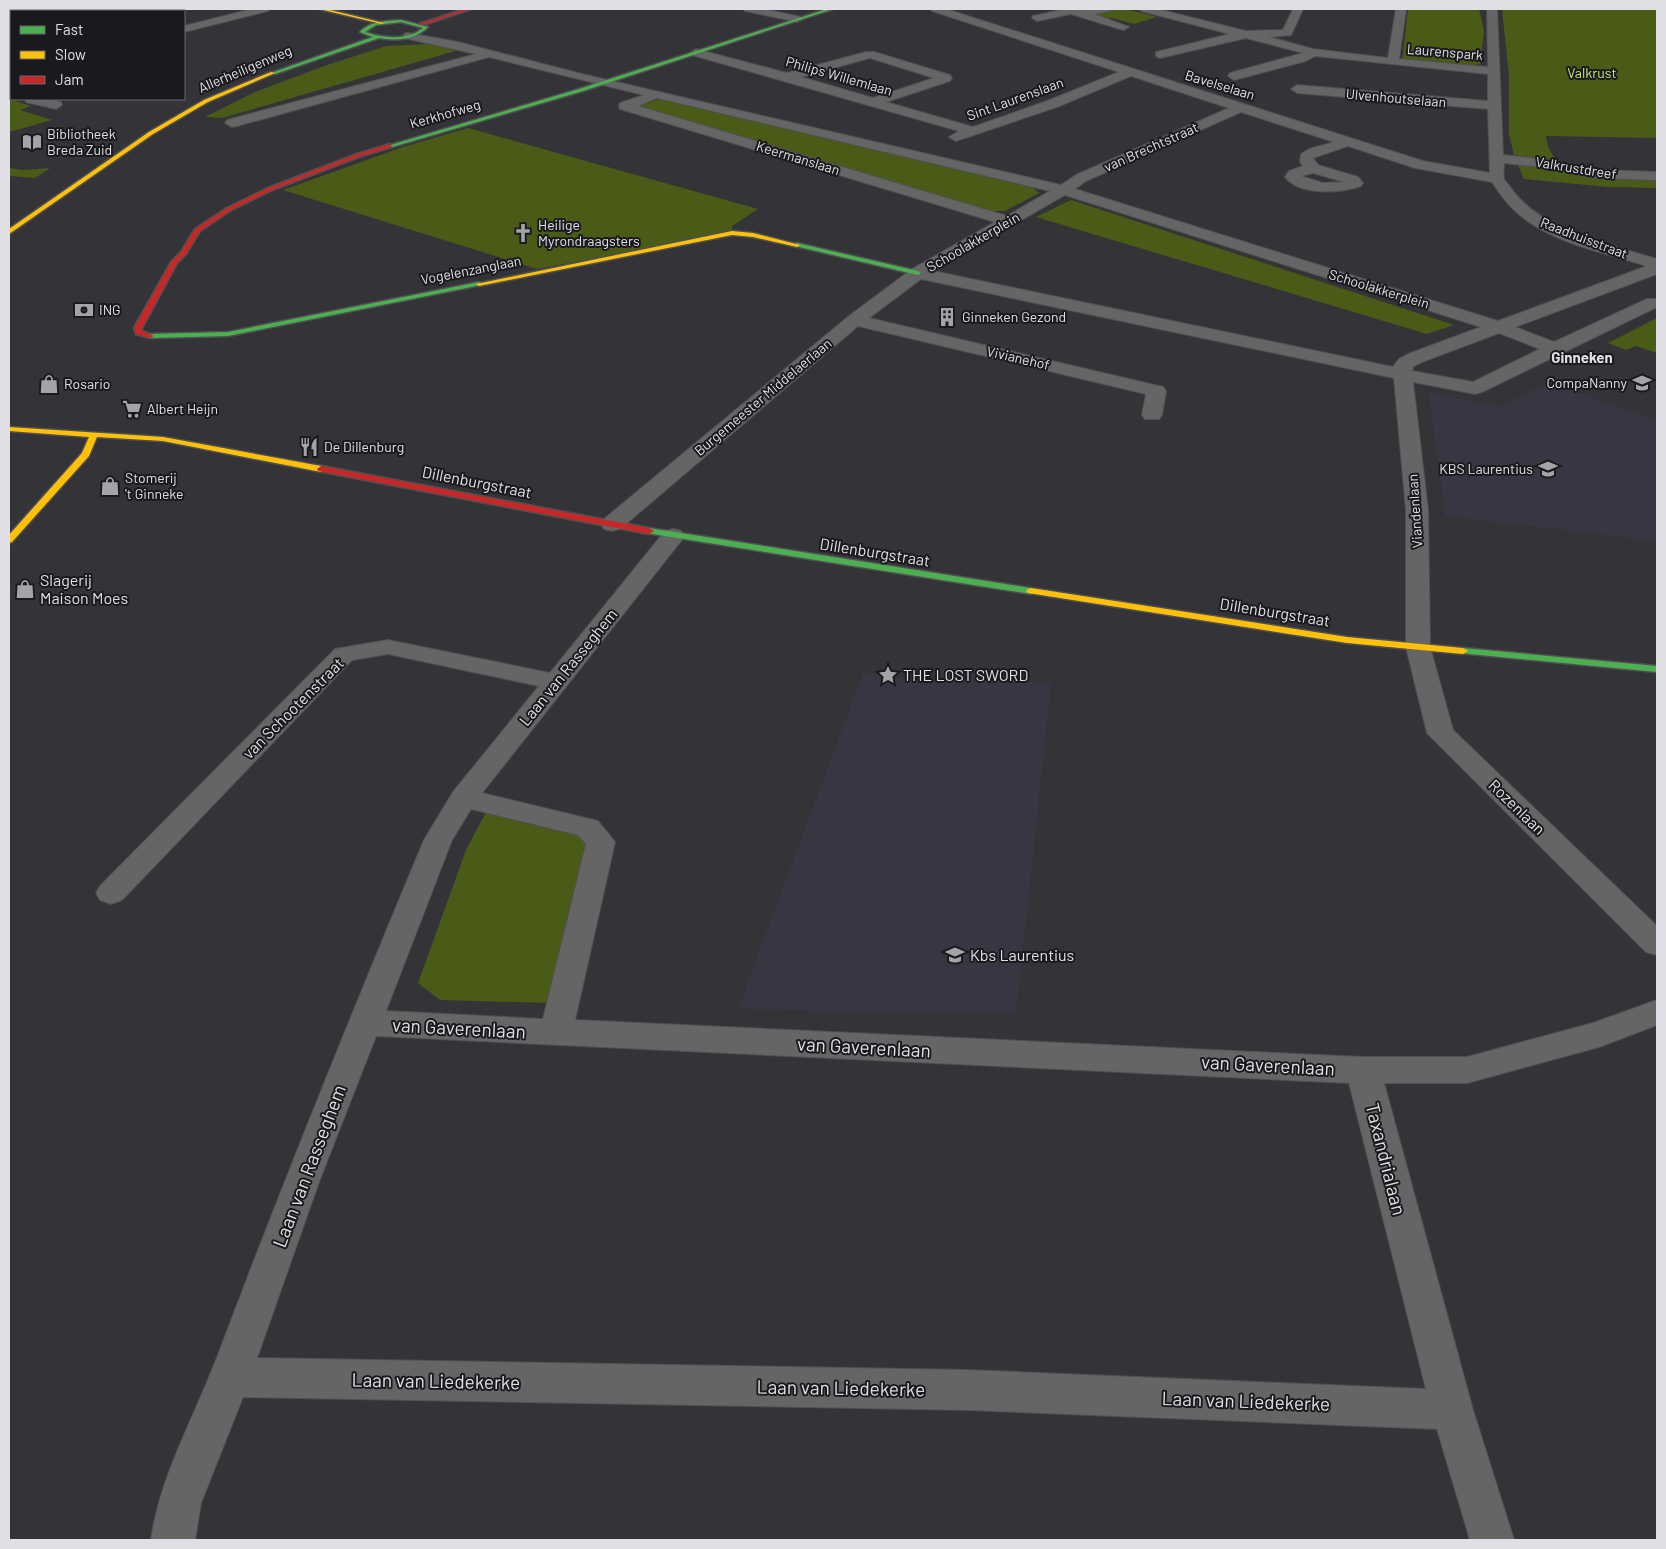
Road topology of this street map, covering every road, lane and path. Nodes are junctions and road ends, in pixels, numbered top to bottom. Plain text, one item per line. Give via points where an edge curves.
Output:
1 (264, 9) edge
2 (452, 9) edge
3 (469, 9) edge
4 (749, 9) edge
5 (830, 9) edge
6 (936, 9) edge
7 (1106, 9) edge
8 (1145, 9) edge
9 (1298, 9) edge
10 (1401, 9) edge
11 (1492, 9) edge
12 (1083, 13) junction
13 (1037, 18) dead end
14 (797, 20) junction
15 (409, 22) junction
16 (1123, 27) dead end
17 (421, 28) junction
18 (185, 29) edge
19 (374, 30) junction
20 (1241, 35) junction
21 (408, 36) junction
22 (488, 51) junction
23 (1313, 52) junction
24 (696, 53) junction
25 (1160, 54) dead end
26 (468, 59) junction
27 (1393, 62) junction
28 (1494, 71) junction
29 (1130, 72) junction
30 (1234, 76) dead end
31 (787, 77) junction
32 (604, 82) junction
33 (1296, 89) dead end
34 (581, 90) junction
35 (660, 94) junction
36 (35, 100) edge
37 (873, 102) junction
38 (56, 105) dead end
39 (1496, 106) junction
40 (1241, 107) junction
41 (232, 123) dead end
42 (974, 131) junction
43 (1347, 142) junction
44 (911, 152) junction
45 (1495, 158) junction
46 (1312, 168) dead end
47 (1657, 176) edge
48 (1497, 179) junction
49 (49, 190) dead end
50 (1063, 190) junction
51 (1007, 221) junction
52 (9, 232) edge
53 (1657, 266) edge
54 (918, 273) junction
55 (1653, 304) dead end
56 (855, 320) junction
57 (1496, 326) junction
58 (145, 335) joint
59 (1555, 348) junction
60 (1402, 375) junction
61 (1152, 416) dead end
62 (9, 430) edge
63 (30, 431) junction
64 (9, 434) edge
65 (93, 436) junction
66 (612, 524) junction
67 (673, 536) junction
68 (9, 540) edge
69 (1418, 647) junction
70 (1657, 669) edge
71 (556, 682) junction
72 (463, 798) junction
73 (111, 893) dead end
74 (1657, 944) edge
75 (1657, 1012) edge
76 (364, 1023) junction
77 (556, 1033) junction
78 (1364, 1070) junction
79 (230, 1377) junction
80 (1452, 1410) junction
81 (174, 1540) edge
82 (1492, 1540) edge

1 - 18 street
2 - 15 street
3 - 17 street
4 - 14 street
5 - 14 street, Kerkhofweg
6 - 29 street, Bavelselaan
7 - 12 street
8 - 20 street, Laurenspark
9 - 20 street, Laurenspark via 1287,33
10 - 27 street, Laurenspark
11 - 28 street
12 - 13 street
12 - 16 street
14 - 24 street, Kerkhofweg
15 - 17 street
15 - 19 street
17 - 21 street
17 - 22 street, Keermanslaan via 485,46
19 - 21 street
19 - 49 street, Allerheiligenweg via 273,65 194,100 155,120
19 - 52 street, Allerheiligenweg via 206,101 156,130
20 - 23 street, Laurenspark
20 - 25 street, Laurenspark
21 - 22 street, Keermanslaan
22 - 26 street
22 - 32 street, Keermanslaan
23 - 27 street, Laurenspark
23 - 30 street, Laurenspark via 1302,58
24 - 31 street, Philips Willemlaan
24 - 32 street, Kerkhofweg
26 - 34 street
26 - 41 street
27 - 28 street, Laurenspark
28 - 39 street
29 - 40 street, Bavelselaan
29 - 42 street, Sint Laurenslaan
31 - 37 street, Philips Willemlaan
31 - 37 street via 870,54 946,78
32 - 34 street, Kerkhofweg
32 - 35 street, Keermanslaan
33 - 39 street, Ulvenhoutselaan
34 - 58 street, Kerkhofweg via 359,155 270,189 229,210 197,230 184,253 174,262 138,328
35 - 44 street, Keermanslaan
35 - 51 street, Keermanslaan via 625,106
36 - 38 street
37 - 42 street, Philips Willemlaan
39 - 45 street
40 - 43 street, Bavelselaan
40 - 50 street, van Brechtstraat via 1081,178
42 - 44 street, Sint Laurenslaan
43 - 46 street via 1306,157
43 - 48 street, Bavelselaan via 1420,164
44 - 50 street, Keermanslaan
45 - 47 street, Valkrustdreef via 1543,163 1595,174
45 - 48 street
48 - 53 street, Raadhuisstraat via 1515,203 1536,220
50 - 51 street, Schoolakkerplein
50 - 57 street, Schoolakkerplein
51 - 54 street, Schoolakkerplein
53 - 57 street
54 - 56 street, Burgemeester Middelaerlaan
54 - 58 street, Vogelenzanglaan via 753,234 732,233 228,334
54 - 60 street, Schoolakkerplein
55 - 59 street
56 - 61 street, Vivianehof via 1156,391
56 - 66 street, Burgemeester Middelaerlaan
57 - 59 street
57 - 60 street via 1415,358 1402,368
59 - 60 street via 1475,388
60 - 69 street, Viandenlaan via 1417,510
62 - 63 street
63 - 64 street
63 - 65 street, Dillenburgstraat
65 - 66 street, Dillenburgstraat via 163,439
65 - 68 street via 86,454
66 - 67 street, Dillenburgstraat
67 - 69 street, Dillenburgstraat via 1347,640
67 - 71 street, Laan van Rasseghem
69 - 70 street, Dillenburgstraat
69 - 74 street, Rozenlaan via 1440,733
71 - 72 street, Laan van Rasseghem
71 - 73 street, van Schootenstraat via 388,647 344,654
72 - 76 street, Laan van Rasseghem via 438,840
72 - 77 street via 588,828 601,842
75 - 78 street via 1598,1034 1467,1070
76 - 77 street, van Gaverenlaan
76 - 79 street, Laan van Rasseghem via 301,1182
77 - 78 street, van Gaverenlaan
78 - 80 street, Taxandrialaan
79 - 80 street, Laan van Liedekerke via 966,1390
79 - 81 street, Laan van Rasseghem via 179,1503
80 - 82 street, Taxandrialaan

